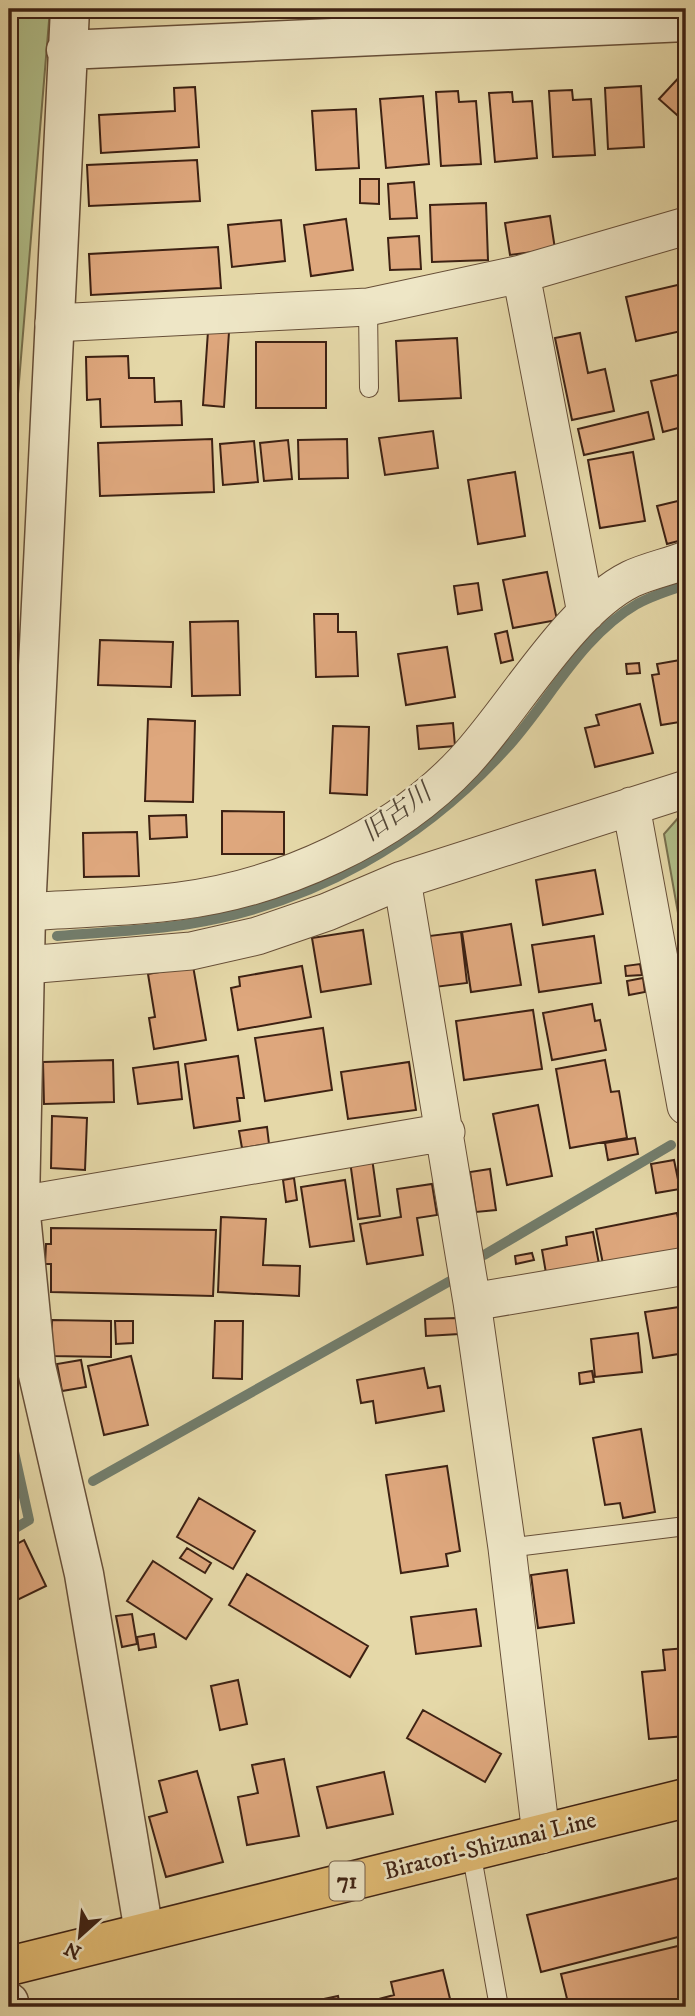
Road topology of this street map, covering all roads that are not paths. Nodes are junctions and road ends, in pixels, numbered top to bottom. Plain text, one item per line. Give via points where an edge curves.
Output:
1 (70, 9) edge
2 (503, 20) edge
3 (686, 22) edge
4 (66, 50) junction
5 (686, 226) edge
6 (521, 274) junction
7 (368, 307) junction
8 (54, 323) junction
9 (369, 388) dead end
10 (686, 560) edge
11 (586, 613) junction
12 (686, 789) edge
13 (631, 806) junction
14 (402, 880) junction
15 (26, 912) junction
16 (26, 965) junction
17 (686, 1106) edge
18 (446, 1132) junction
19 (20, 1205) junction
20 (686, 1266) edge
21 (472, 1302) junction
22 (686, 1526) edge
23 (507, 1548) junction
24 (686, 1798) edge
25 (541, 1835) junction
26 (471, 1851) junction
27 (144, 1932) junction
28 (9, 1966) edge
29 (9, 2002) edge
30 (10, 2007) edge
31 (499, 2007) edge

1 - 4 street
2 - 3 street
2 - 4 street
4 - 8 street
5 - 6 street
6 - 7 street
6 - 11 street
7 - 8 street
7 - 9 lane
8 - 15 street
10 - 11 street via 630,580
11 - 15 street via 464,762 377,831 306,867 246,887 180,901
12 - 13 street
13 - 14 street
13 - 17 street
14 - 16 street via 327,912 204,948
14 - 18 street
15 - 16 street
16 - 19 street
18 - 19 street
18 - 21 street
19 - 27 street via 36,1366 83,1574
20 - 21 street
21 - 23 street
22 - 23 lane
23 - 25 street
24 - 25 main road, Biratori-Shizunai Line / 71
25 - 26 main road, Biratori-Shizunai Line / 71
26 - 27 main road, Biratori-Shizunai Line / 71
26 - 31 lane
27 - 28 main road, Biratori-Shizunai Line / 71
29 - 30 street

